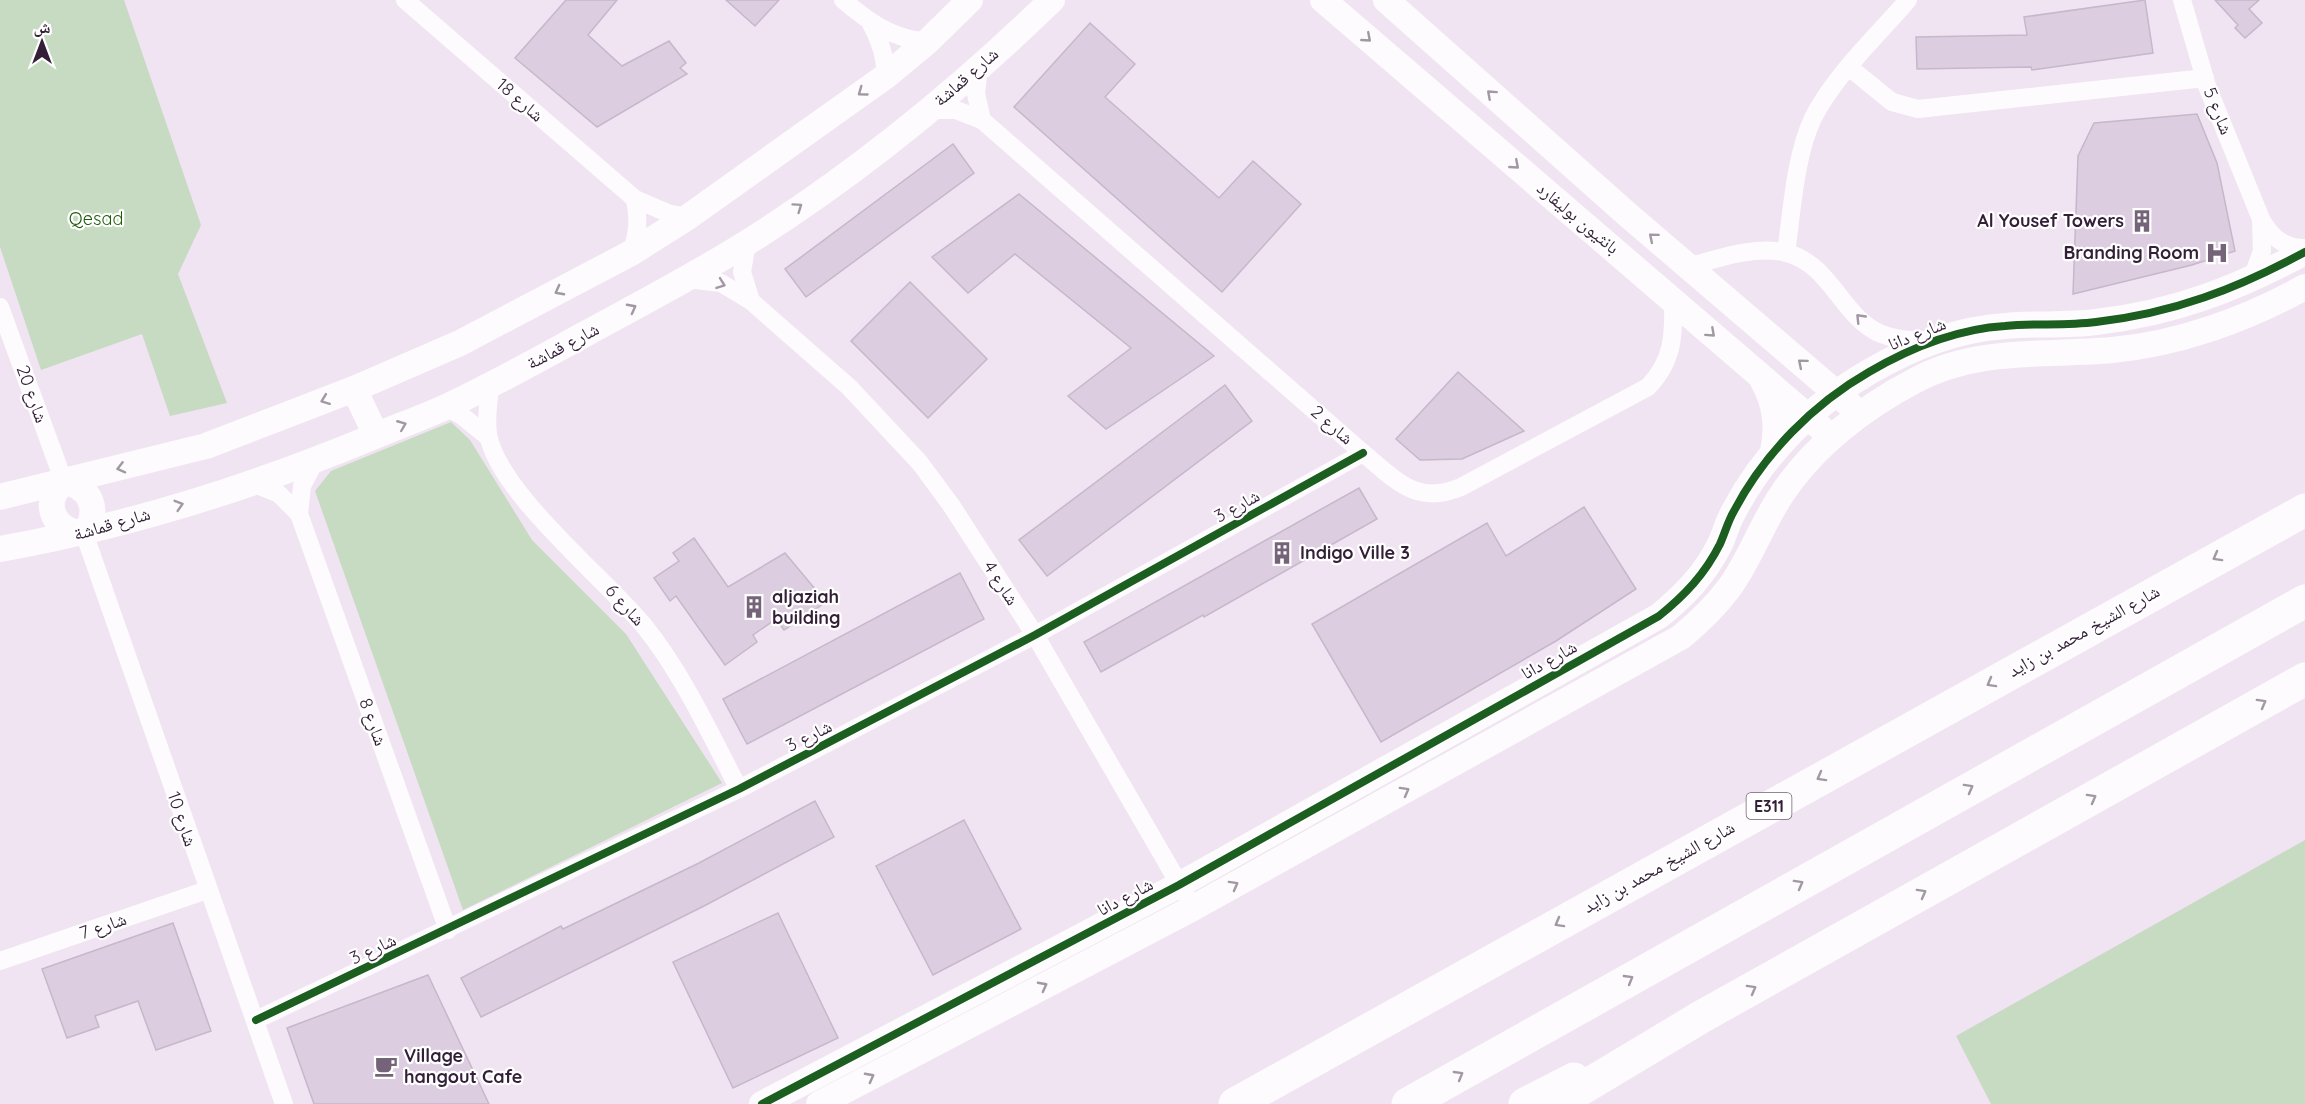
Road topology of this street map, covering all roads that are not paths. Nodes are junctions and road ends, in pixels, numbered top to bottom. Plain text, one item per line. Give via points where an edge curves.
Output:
1 (843, 0) edge
2 (970, 0) edge
3 (1052, 0) edge
4 (1323, 0) edge
5 (1386, 0) edge
6 (1908, 0) edge
7 (2182, 0) edge
8 (408, 1) edge
9 (871, 24) junction
10 (927, 42) junction
11 (979, 67) junction
12 (1850, 68) junction
13 (886, 76) junction
14 (2205, 78) junction
15 (929, 110) junction
16 (982, 120) junction
17 (635, 200) junction
18 (688, 218) junction
19 (2261, 219) junction
20 (747, 243) junction
21 (2305, 250) edge
22 (631, 253) junction
23 (1786, 253) junction
24 (1688, 267) junction
25 (687, 279) junction
26 (2251, 281) junction
27 (2305, 287) edge
28 (1672, 298) junction
29 (751, 301) junction
30 (0, 307) edge
31 (1933, 341) junction
32 (1762, 378) junction
33 (491, 384) junction
34 (354, 389) junction
35 (1837, 393) junction
36 (445, 407) junction
37 (1862, 415) junction
38 (1808, 417) junction
39 (376, 435) junction
40 (488, 437) junction
41 (1832, 438) junction
42 (1773, 452) junction
43 (1363, 453) junction
44 (315, 461) junction
45 (64, 482) junction
46 (252, 483) junction
47 (2305, 496) edge
48 (0, 497) edge
49 (2305, 510) edge
50 (299, 514) junction
51 (84, 533) junction
52 (2252, 538) junction
53 (0, 549) edge
54 (2305, 601) edge
55 (1035, 635) junction
56 (2305, 679) edge
57 (739, 789) junction
58 (1179, 885) junction
59 (207, 890) junction
60 (1193, 908) junction
61 (448, 930) junction
62 (0, 962) edge
63 (1701, 1017) junction
64 (256, 1020) junction
65 (1646, 1049) junction
66 (284, 1104) edge
67 (762, 1104) edge
68 (819, 1104) edge
69 (1235, 1104) edge
70 (1408, 1104) edge
71 (1525, 1104) edge
72 (1556, 1104) edge
73 (1579, 1104) edge

1 - 9 street
2 - 10 street
3 - 11 street, شارع قماشة
4 -> 28 street, بانثيون بوليفارد
24 -> 5 street, بانثيون بوليفارد
6 - 12 street
7 - 14 street, شارع 5
8 - 17 street, شارع 18
9 - 10 street via 907,40
9 - 13 street via 880,40
10 - 13 street
11 - 15 street, شارع قماشة
11 - 16 street via 976,94
12 - 14 street via 1892,102 1918,109
12 - 23 street via 1821,103 1806,137
13 -> 18 street
14 - 19 street, شارع 5
15 - 16 street, شارع 2 via 956,110
20 -> 15 street, شارع قماشة
16 - 43 street, شارع 2
17 - 18 street, شارع 18
17 - 22 street via 639,218
18 - 22 street
19 - 21 street, شارع 5 via 2269,233 2282,243
19 - 26 street, شارع 5 via 2262,251
20 - 25 street, شارع قماشة
20 - 29 street via 742,272
21 - 26 street, شارع دانا
22 -> 34 street via 460,343
23 - 24 street via 1736,254
31 -> 23 street via 1892,338 1877,332 1864,323 1816,268
35 -> 24 street, بانثيون بوليفارد
25 -> 29 street, شارع 4 via 721,283
33 -> 25 street, شارع قماشة
26 - 31 street, شارع دانا via 2148,314 2095,322 2004,326
27 - 37 street via 2239,318 2176,338 2112,350 2013,354 1947,366 1889,395
28 -> 32 street, بانثيون بوليفارد
28 - 43 street, شارع 2 via 1674,341 1660,374 1648,387 1461,487 1445,494 1427,495 1410,490
29 - 55 street, شارع 4 via 849,387 920,463
30 - 45 street, شارع 20
31 - 35 street, شارع دانا via 1875,368
32 - 38 street, بانثيون بوليفارد
32 - 42 street via 1776,414
33 - 36 street, شارع قماشة
33 - 40 street, شارع 6
34 - 39 street
34 -> 45 street via 206,446
35 - 37 street, بانثيون بوليفارد
35 - 38 street, شارع دانا
39 -> 36 street, شارع قماشة
36 - 40 street, شارع 6
37 - 41 street
38 - 41 street, بانثيون بوليفارد
38 - 42 street, شارع دانا
39 - 44 street, شارع قماشة
40 - 57 street, شارع 6 via 508,476 539,517 622,600 667,657
60 -> 41 street via 1681,637 1708,614 1730,587 1781,495 1802,467
42 - 58 street, شارع دانا via 1734,511 1704,572 1684,596 1659,616
43 - 55 street, شارع 3
44 - 46 street, شارع قماشة
44 - 50 street, شارع 8 via 302,486
45 - 48 street
45 - 51 street via 81,487 92,501 93,518
45 - 51 street via 54,494 53,515 69,531
46 - 50 street, شارع 8 via 279,494
51 -> 46 street, شارع قماشة
47 - 52 highway
49 - 52 highway, شارع الشيخ محمد بن زايد / E311
50 - 61 street, شارع 8
51 - 53 street, شارع قماشة
51 - 59 street, شارع 10
52 -> 69 highway, شارع الشيخ محمد بن زايد / E311
70 -> 54 highway
55 - 57 street, شارع 3
55 - 58 street, شارع 4
63 -> 56 highway
57 - 61 street, شارع 3
58 - 60 street, شارع 4
58 - 67 street, شارع دانا
59 - 62 street, شارع 7
59 - 64 street, شارع 10
68 -> 60 street
61 - 64 street, شارع 3
63 - 65 highway
63 - 73 street via 1649,1062
64 - 66 street, شارع 10
65 - 71 highway
65 - 72 highway

